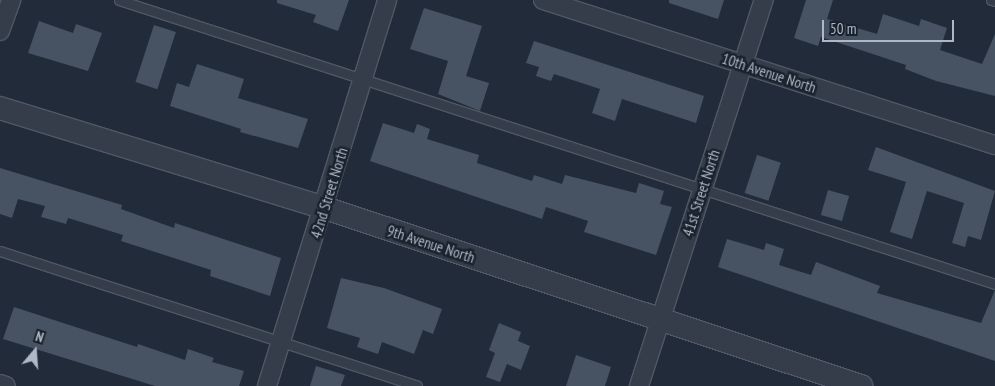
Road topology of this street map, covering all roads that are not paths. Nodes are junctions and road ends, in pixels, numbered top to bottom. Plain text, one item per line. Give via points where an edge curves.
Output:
1 (11, 0) edge
2 (119, 0) edge
3 (387, 0) edge
4 (543, 0) edge
5 (764, 0) edge
6 (991, 0) edge
7 (995, 1) edge
8 (0, 31) edge
9 (744, 64) junction
10 (363, 79) junction
11 (0, 108) edge
12 (995, 145) edge
13 (703, 188) junction
14 (325, 208) junction
15 (0, 250) edge
16 (995, 284) edge
17 (659, 319) junction
18 (281, 342) junction
19 (0, 384) edge
20 (6, 386) edge
21 (267, 386) edge
22 (417, 386) edge
23 (639, 386) edge
24 (861, 386) edge

1 - 8 street
2 - 10 lane
3 - 10 street, 42nd Street North
4 - 9 street, 10th Avenue North
5 - 9 street, 41st Street North
6 - 7 lane
9 - 12 street, 10th Avenue North
9 - 13 street, 41st Street North
10 - 13 lane
10 - 14 street, 42nd Street North
11 - 14 street, 9th Avenue North
13 - 16 lane
13 - 17 street, 41st Street North
14 - 17 street, 9th Avenue North
14 - 18 street, 42nd Street North
15 - 18 lane
17 - 23 street, 41st Street North
17 - 24 street, 9th Avenue North
18 - 21 street, 42nd Street North
18 - 22 lane
19 - 20 street

